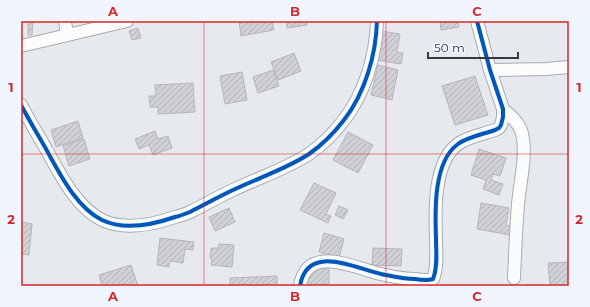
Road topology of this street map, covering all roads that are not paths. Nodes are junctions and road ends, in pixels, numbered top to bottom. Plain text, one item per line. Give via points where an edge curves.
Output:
1 (65, 21) edge
2 (127, 21) edge
3 (377, 21) edge
4 (477, 21) edge
5 (67, 35) junction
6 (21, 46) edge
7 (569, 67) edge
8 (490, 70) junction
9 (21, 104) edge
10 (503, 109) junction
11 (514, 278) dead end
12 (300, 286) edge

1 - 5 street
2 - 5 street
3 - 9 street via 369,71 345,119 331,136 296,162 188,213 162,222 141,226 119,226 92,214 72,192
4 - 8 street
5 - 6 street
7 - 8 street
8 - 10 street
10 - 11 street via 518,124 523,150
10 - 12 street via 499,128 458,144 451,150 441,170 435,210 436,268 433,279 411,279 381,274 334,261 325,261 308,267 301,278

